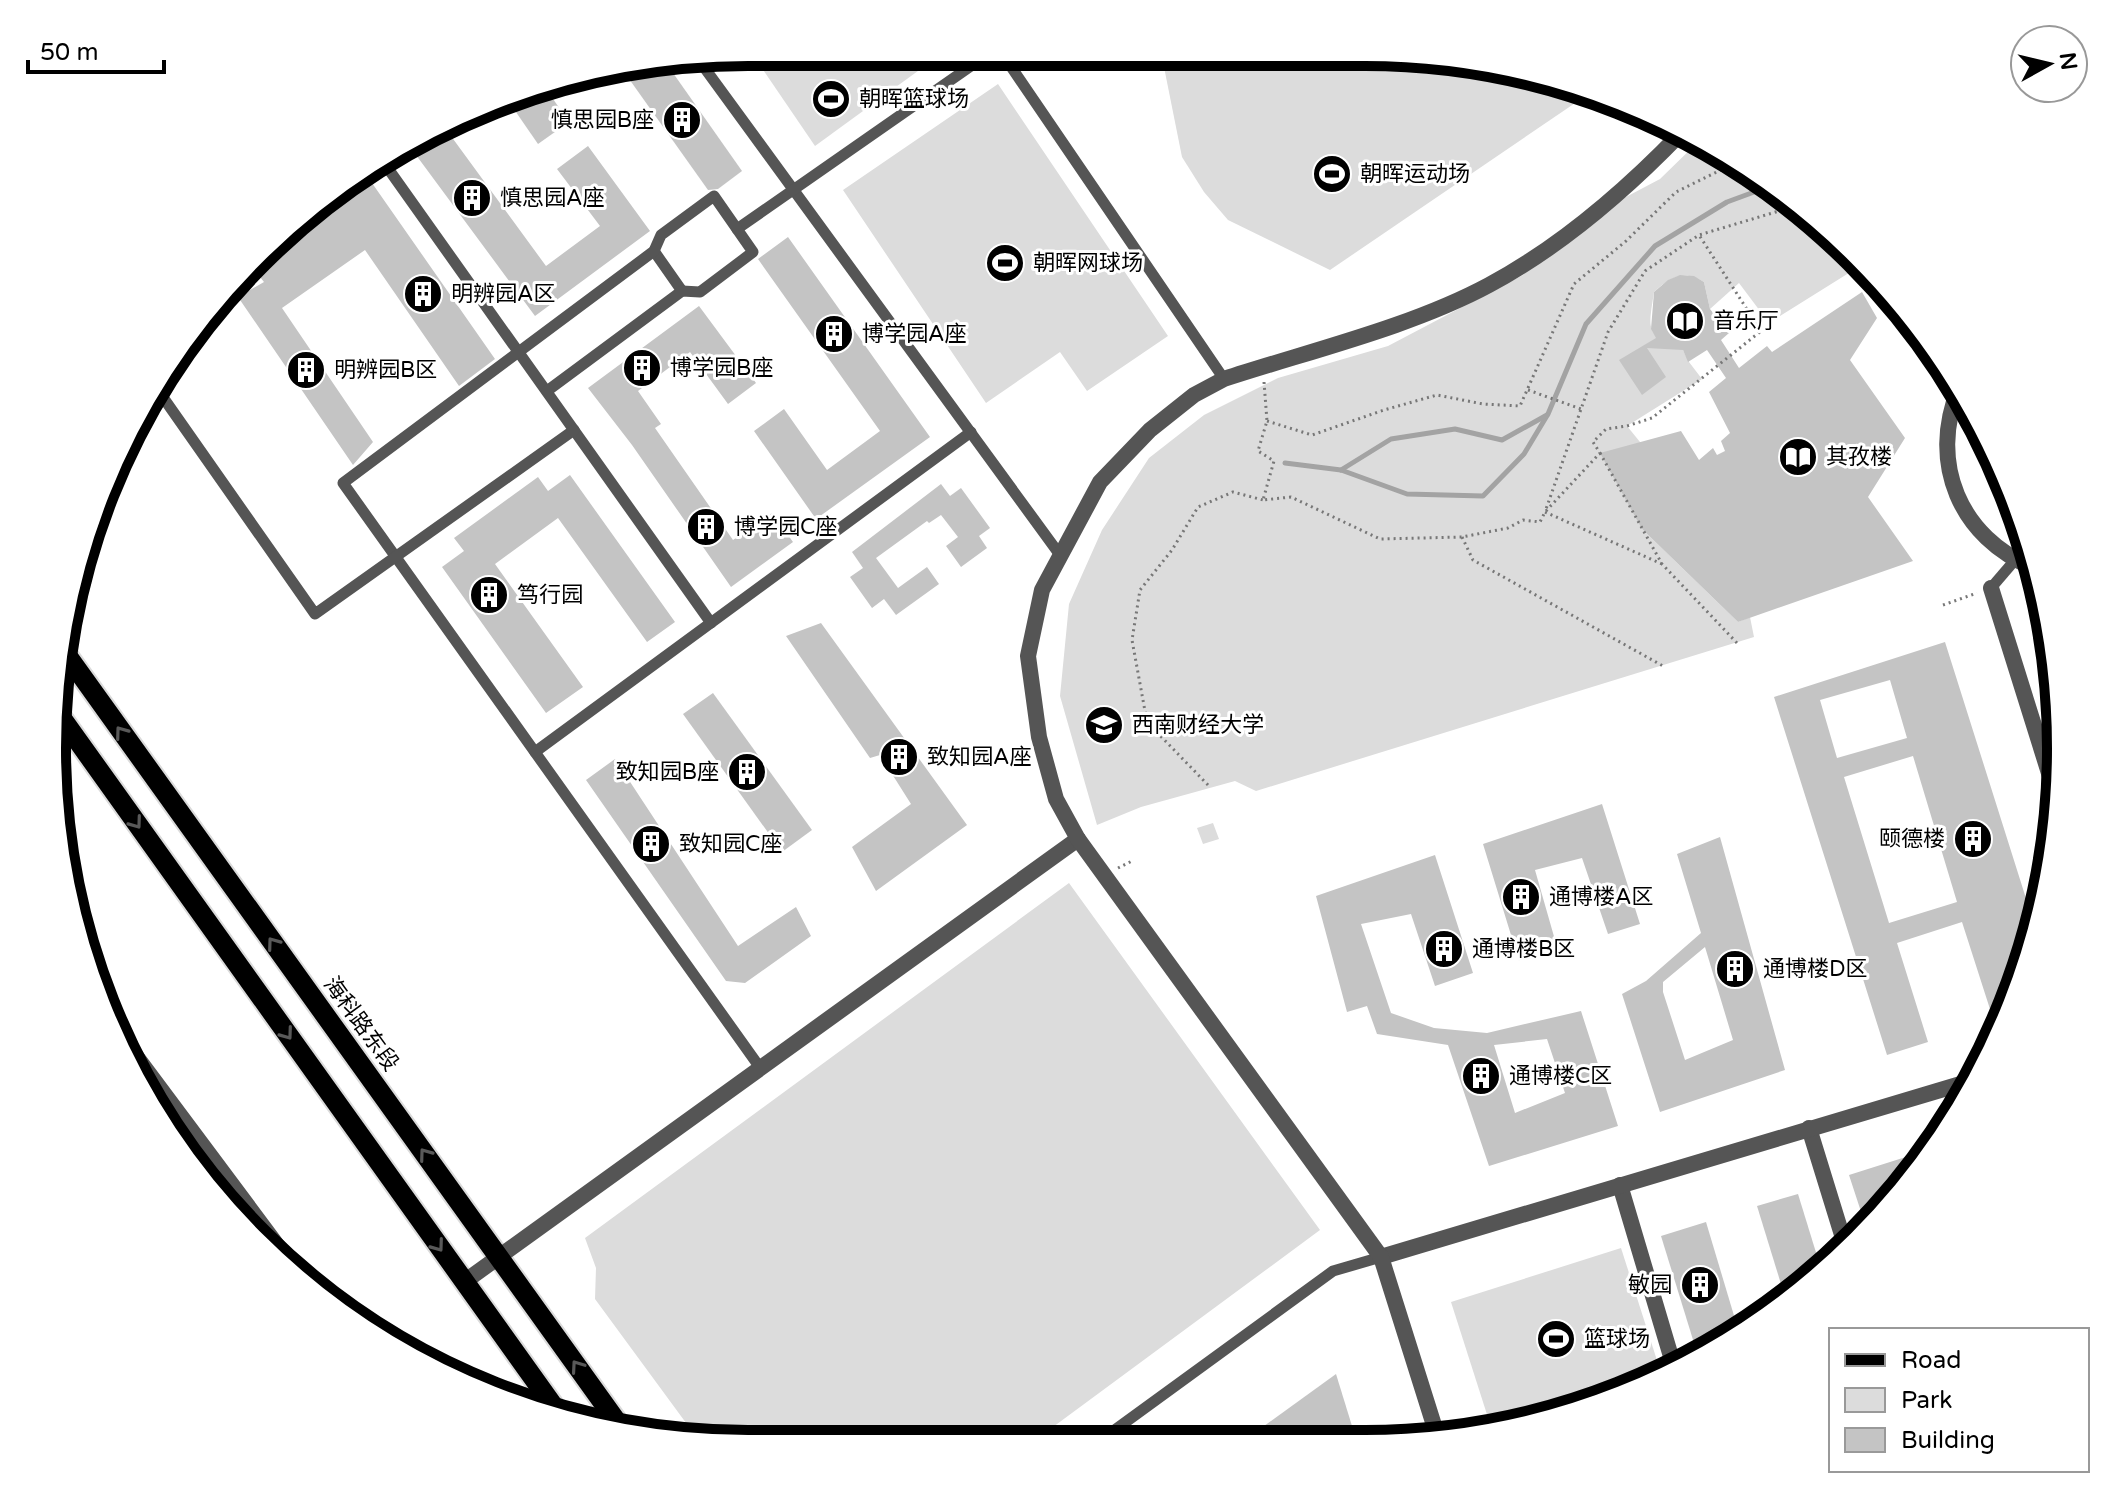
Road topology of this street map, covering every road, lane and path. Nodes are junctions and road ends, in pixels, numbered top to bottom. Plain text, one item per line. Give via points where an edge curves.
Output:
1 (971, 66) edge
2 (1011, 66) edge
3 (704, 67) edge
4 (1674, 140) edge
5 (1724, 168) edge
6 (388, 169) edge
7 (794, 189) junction
8 (1783, 210) edge
9 (737, 229) junction
10 (1699, 235) junction
11 (654, 251) junction
12 (682, 291) junction
13 (519, 352) junction
14 (1263, 366) junction
15 (1224, 379) junction
16 (1527, 389) junction
17 (547, 391) junction
18 (163, 397) edge
19 (1954, 404) edge
20 (1581, 409) junction
21 (1267, 421) junction
22 (574, 430) junction
23 (971, 432) junction
24 (1600, 453) junction
25 (1263, 500) junction
26 (1545, 512) junction
27 (1462, 537) junction
28 (1060, 555) junction
29 (395, 557) junction
30 (2015, 560) junction
31 (2021, 563) edge
32 (1662, 564) junction
33 (1991, 588) junction
34 (1943, 605) dead end
35 (711, 623) junction
36 (1737, 643) dead end
37 (72, 662) edge
38 (1663, 666) dead end
39 (67, 725) edge
40 (535, 752) junction
41 (2047, 766) edge
42 (1208, 785) dead end
43 (1078, 839) junction
44 (761, 1069) junction
45 (148, 1072) edge
46 (1958, 1085) edge
47 (1809, 1128) junction
48 (1620, 1185) junction
49 (265, 1229) edge
50 (1842, 1235) edge
51 (499, 1257) junction
52 (1381, 1257) junction
53 (464, 1282) junction
54 (1671, 1358) edge
55 (549, 1400) edge
56 (613, 1417) edge
57 (1434, 1426) edge
58 (1115, 1430) edge

1 - 7 lane
2 - 15 lane
3 - 7 lane
4 - 14 street via 1558,241 1490,285 1426,314
5 - 16 path via 1676,192 1574,284
6 - 13 lane
7 - 9 lane
7 - 23 lane
8 - 10 path
9 - 11 lane via 714,196 661,235
9 - 12 lane via 753,252 700,292
10 - 20 path via 1645,271 1608,332
10 - 24 path via 1761,331 1652,418 1606,429 1593,442
11 - 12 lane
11 - 13 lane
12 - 17 lane
13 - 17 lane
13 - 29 lane via 343,483
14 - 15 street
14 - 21 path
15 - 28 street via 1150,430 1100,482
16 - 20 path
16 - 21 path via 1520,406 1437,395 1312,435
17 - 22 lane
18 - 29 lane via 315,614
19 - 30 street via 1946,442 1948,467 1963,508 1980,532
20 - 26 path
21 - 25 path via 1258,451 1274,461
22 - 29 lane
22 - 35 lane
23 - 28 lane
23 - 35 lane
24 - 26 path
24 - 32 path
25 - 27 path via 1291,497 1380,539
25 - 42 path via 1233,492 1198,507 1140,590 1132,640 1147,722
26 - 27 path via 1540,522 1523,520
26 - 32 path
27 - 38 path via 1473,560
28 - 43 street via 1042,590 1028,656 1039,737 1056,799
29 - 40 lane
30 - 31 street
30 - 33 lane
32 - 36 path
33 - 34 path
33 - 41 street
35 - 40 lane
51 -> 37 main road, 海科路东段
39 -> 53 main road
40 - 44 lane
43 - 44 street
43 - 52 street
44 - 51 street
45 - 49 street
46 - 47 street
47 - 48 street
47 - 50 street
48 - 52 street
48 - 54 street
51 - 53 street
56 -> 51 main road, 海科路东段
52 - 57 street
52 - 58 lane via 1333,1271
53 - 55 main road

